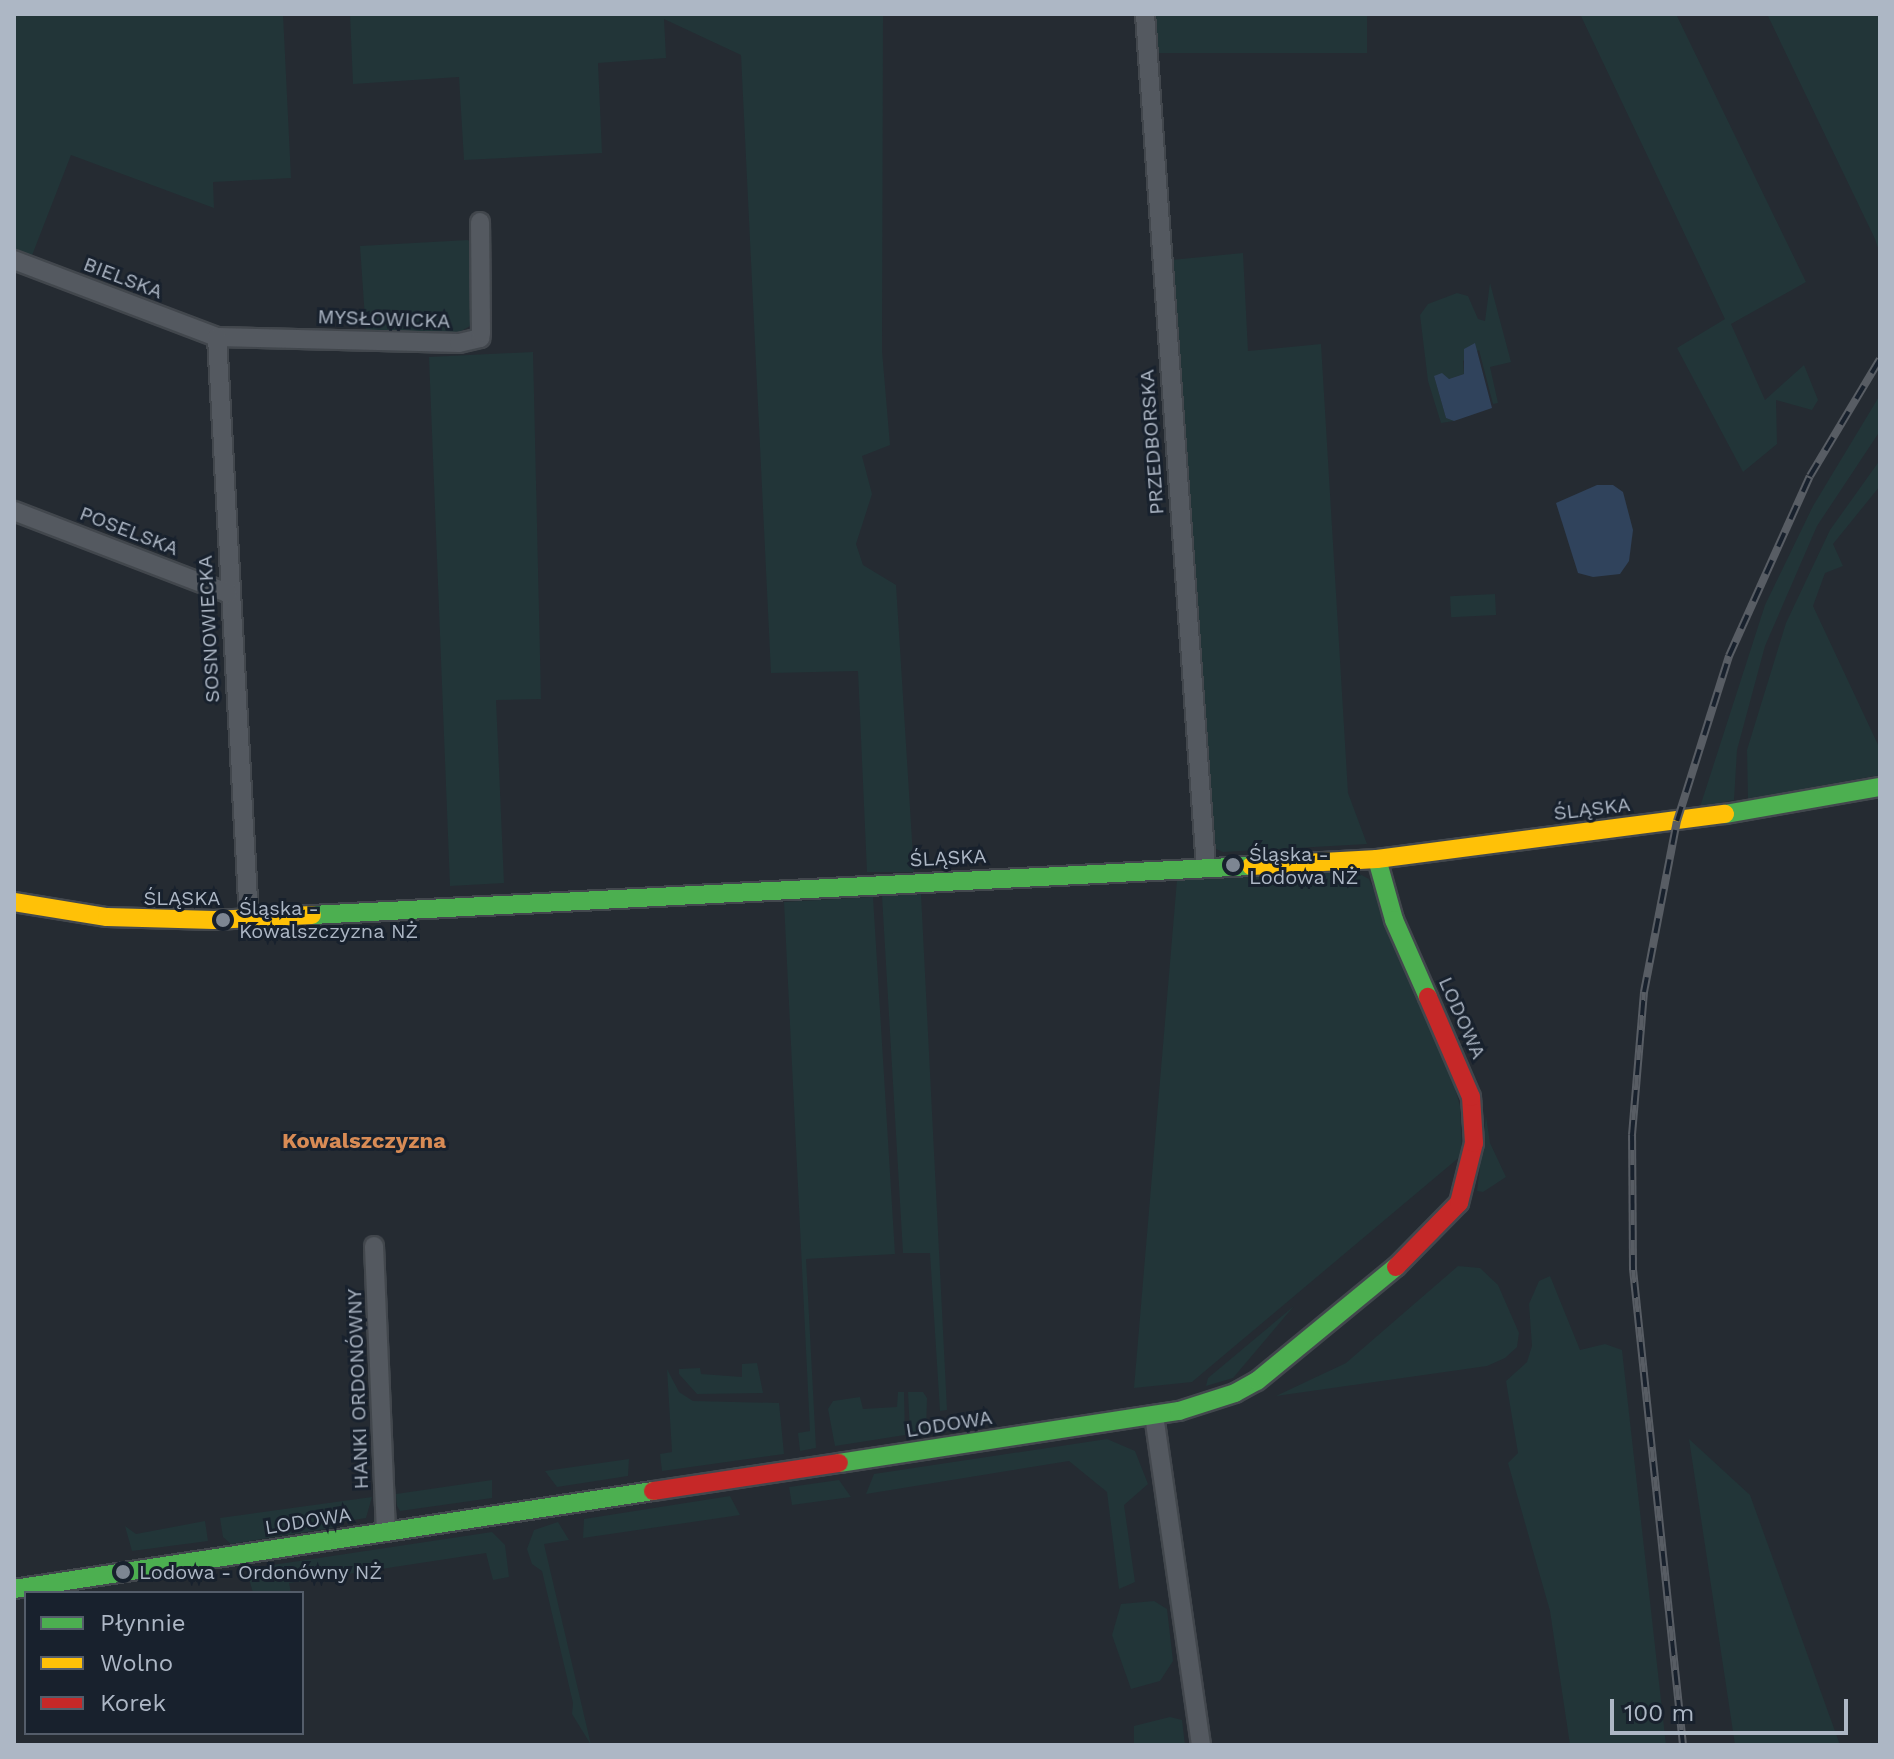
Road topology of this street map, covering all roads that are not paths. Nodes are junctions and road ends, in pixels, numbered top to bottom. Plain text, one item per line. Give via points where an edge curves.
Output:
1 (1145, 14) edge
2 (480, 222) dead end
3 (14, 260) edge
4 (217, 337) junction
5 (14, 511) edge
6 (228, 593) junction
7 (1880, 787) edge
8 (1377, 859) junction
9 (1206, 867) junction
10 (14, 902) edge
11 (249, 918) junction
12 (374, 1246) dead end
13 (1154, 1415) junction
14 (386, 1531) junction
15 (14, 1589) edge
16 (1201, 1745) edge

1 - 9 street, PRZEDBORSKA
2 - 4 street, MYSŁOWICKA via 485,252 480,338 459,343
3 - 4 street, BIELSKA
4 - 6 street, SOSNOWIECKA
5 - 6 street, POSELSKA
6 - 11 street, SOSNOWIECKA
7 - 8 street, ŚLĄSKA via 1688,820
8 - 9 street, ŚLĄSKA
8 - 13 street, LODOWA via 1394,920 1471,1097 1474,1143 1459,1203 1414,1253 1257,1381 1203,1405
9 - 11 street, ŚLĄSKA
10 - 11 street, ŚLĄSKA via 143,920
12 - 14 street, HANKI ORDONÓWNY
13 - 14 street, LODOWA
13 - 16 street
14 - 15 street, LODOWA

